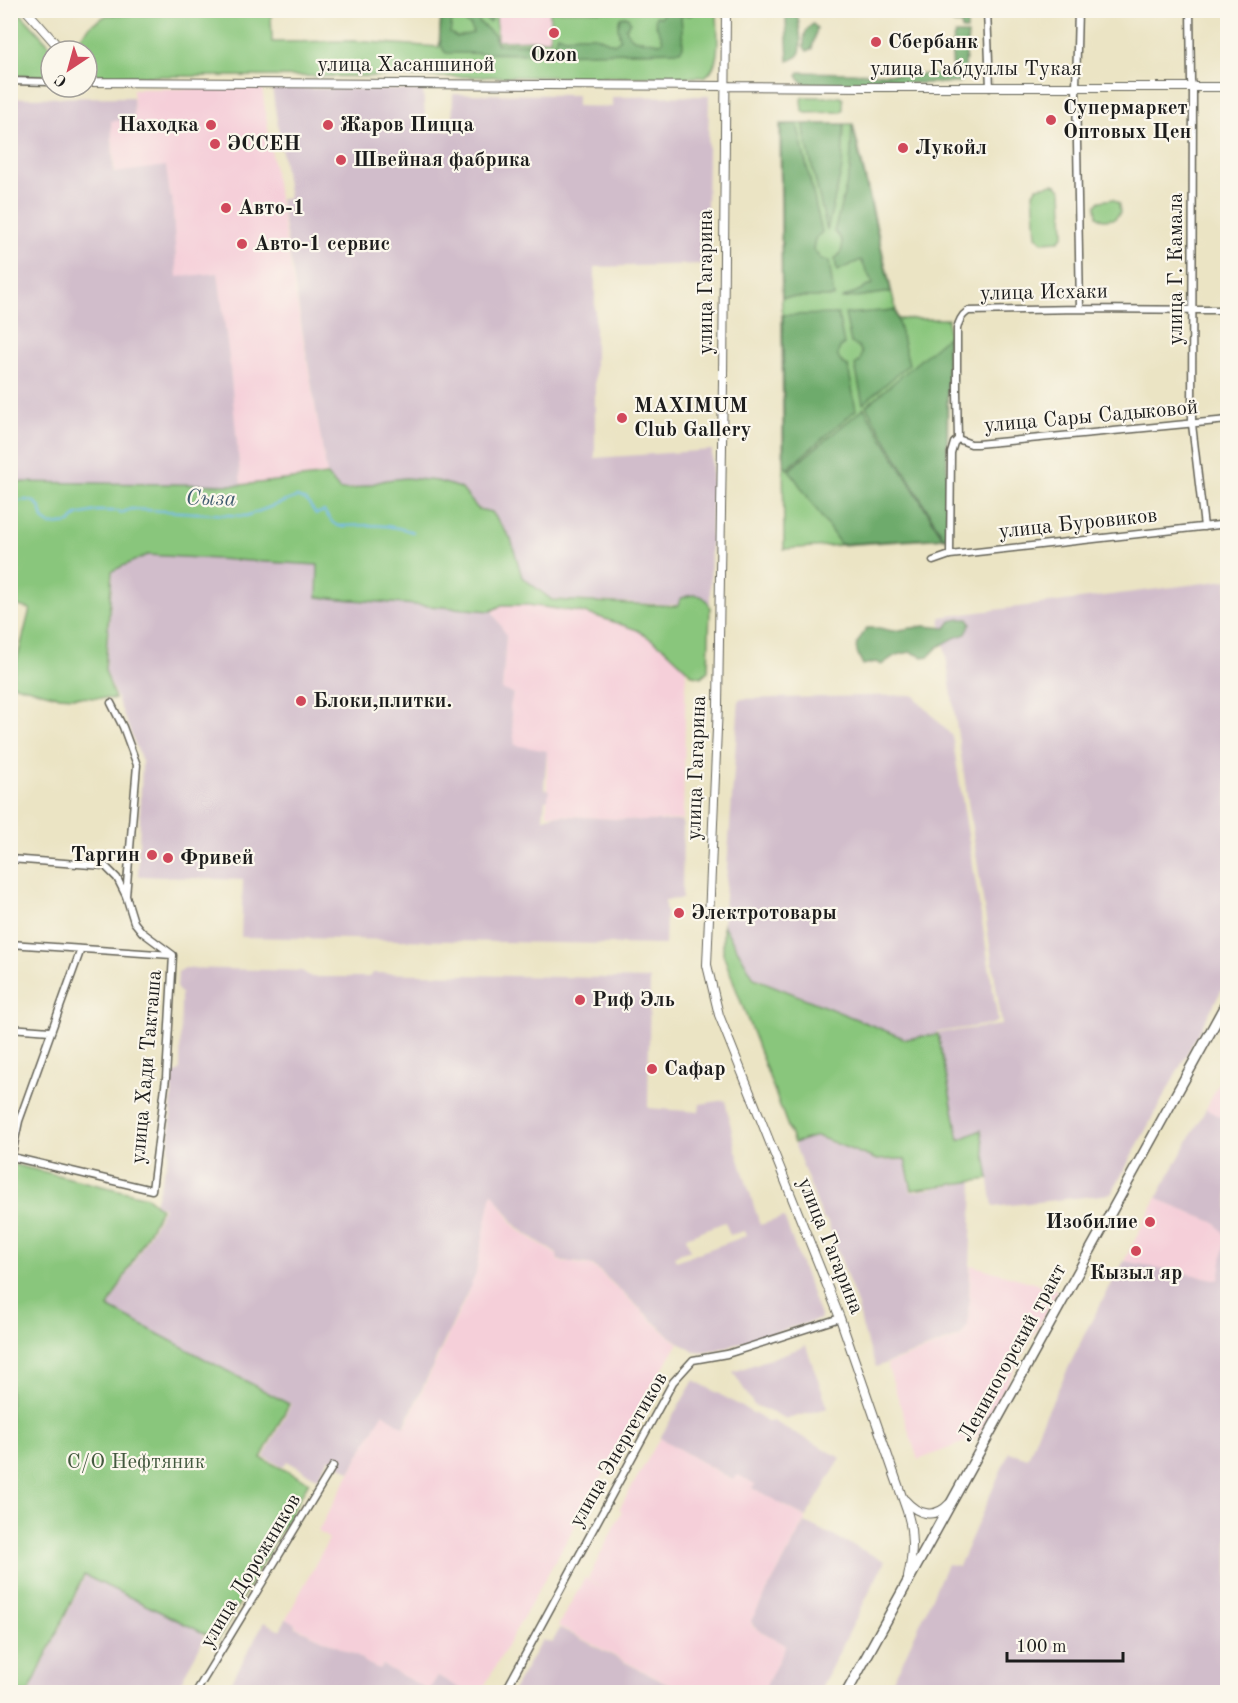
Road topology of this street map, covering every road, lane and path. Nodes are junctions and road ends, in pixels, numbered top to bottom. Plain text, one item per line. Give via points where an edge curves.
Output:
1 (26, 10) edge
2 (726, 10) edge
3 (987, 10) edge
4 (1078, 10) edge
5 (1190, 10) edge
6 (51, 39) edge
7 (10, 81) edge
8 (99, 81) edge
9 (39, 82) edge
10 (725, 85) junction
11 (990, 87) junction
12 (1076, 87) junction
13 (1193, 87) junction
14 (1227, 87) edge
15 (1080, 309) junction
16 (1193, 310) junction
17 (1227, 310) edge
18 (1227, 420) edge
19 (1192, 423) junction
20 (958, 439) junction
21 (1227, 524) edge
22 (1204, 527) junction
23 (950, 555) junction
24 (933, 561) dead end
25 (111, 703) dead end
26 (10, 859) edge
27 (126, 896) junction
28 (10, 944) edge
29 (81, 949) junction
30 (173, 955) junction
31 (1227, 1000) edge
32 (10, 1029) edge
33 (50, 1031) junction
34 (10, 1120) edge
35 (19, 1121) junction
36 (11, 1158) edge
37 (840, 1318) junction
38 (333, 1466) dead end
39 (900, 1491) junction
40 (952, 1499) junction
41 (904, 1588) junction
42 (196, 1692) edge
43 (505, 1692) edge
44 (848, 1692) edge

1 - 6 street
2 - 10 street, улица Гагарина
3 - 11 street
4 - 12 street
5 - 13 street, улица Г. Камала
7 - 9 street
8 - 10 street, улица Хасаншиной
10 - 11 street, улица Габдуллы Тукая
10 - 37 street, улица Гагарина via 718,705 707,965 719,1015
11 - 12 street, улица Габдуллы Тукая
12 - 13 street, улица Габдуллы Тукая
12 - 15 street
13 - 14 street, улица Габдуллы Тукая
13 - 16 street, улица Г. Камала
15 - 16 street, улица Исхаки
15 - 20 street, улица Исхаки via 968,311 963,315 957,329
16 - 17 street, улица Исхаки
16 - 19 street, улица Г. Камала
18 - 19 street, улица Сары Садыковой
19 - 20 street, улица Сары Садыковой via 977,444
19 - 22 street, улица Г. Камала
20 - 23 street, улица Исхаки via 951,453
21 - 22 street, улица Буровиков
22 - 23 street, улица Буровиков
23 - 24 street, улица Буровиков
25 - 27 street via 137,765
26 - 27 street, улица Хади Такташа via 105,866
27 - 30 street, улица Хади Такташа via 134,922
28 - 29 street
29 - 30 street
29 - 33 street
30 - 36 street, улица Хади Такташа via 166,1078 152,1190
31 - 40 main road, Лениногорский тракт
32 - 33 street
33 - 35 street
34 - 35 street
35 - 36 street
37 - 39 street, улица Гагарина
37 - 43 street, улица Энергетиков via 728,1354 693,1360 673,1382
38 - 42 street, улица Дорожников
39 - 40 street, улица Гагарина via 912,1507 927,1513 938,1513
39 - 41 street, улица Гагарина via 913,1539
40 - 41 main road, Лениногорский тракт
41 - 44 main road, Лениногорский тракт

